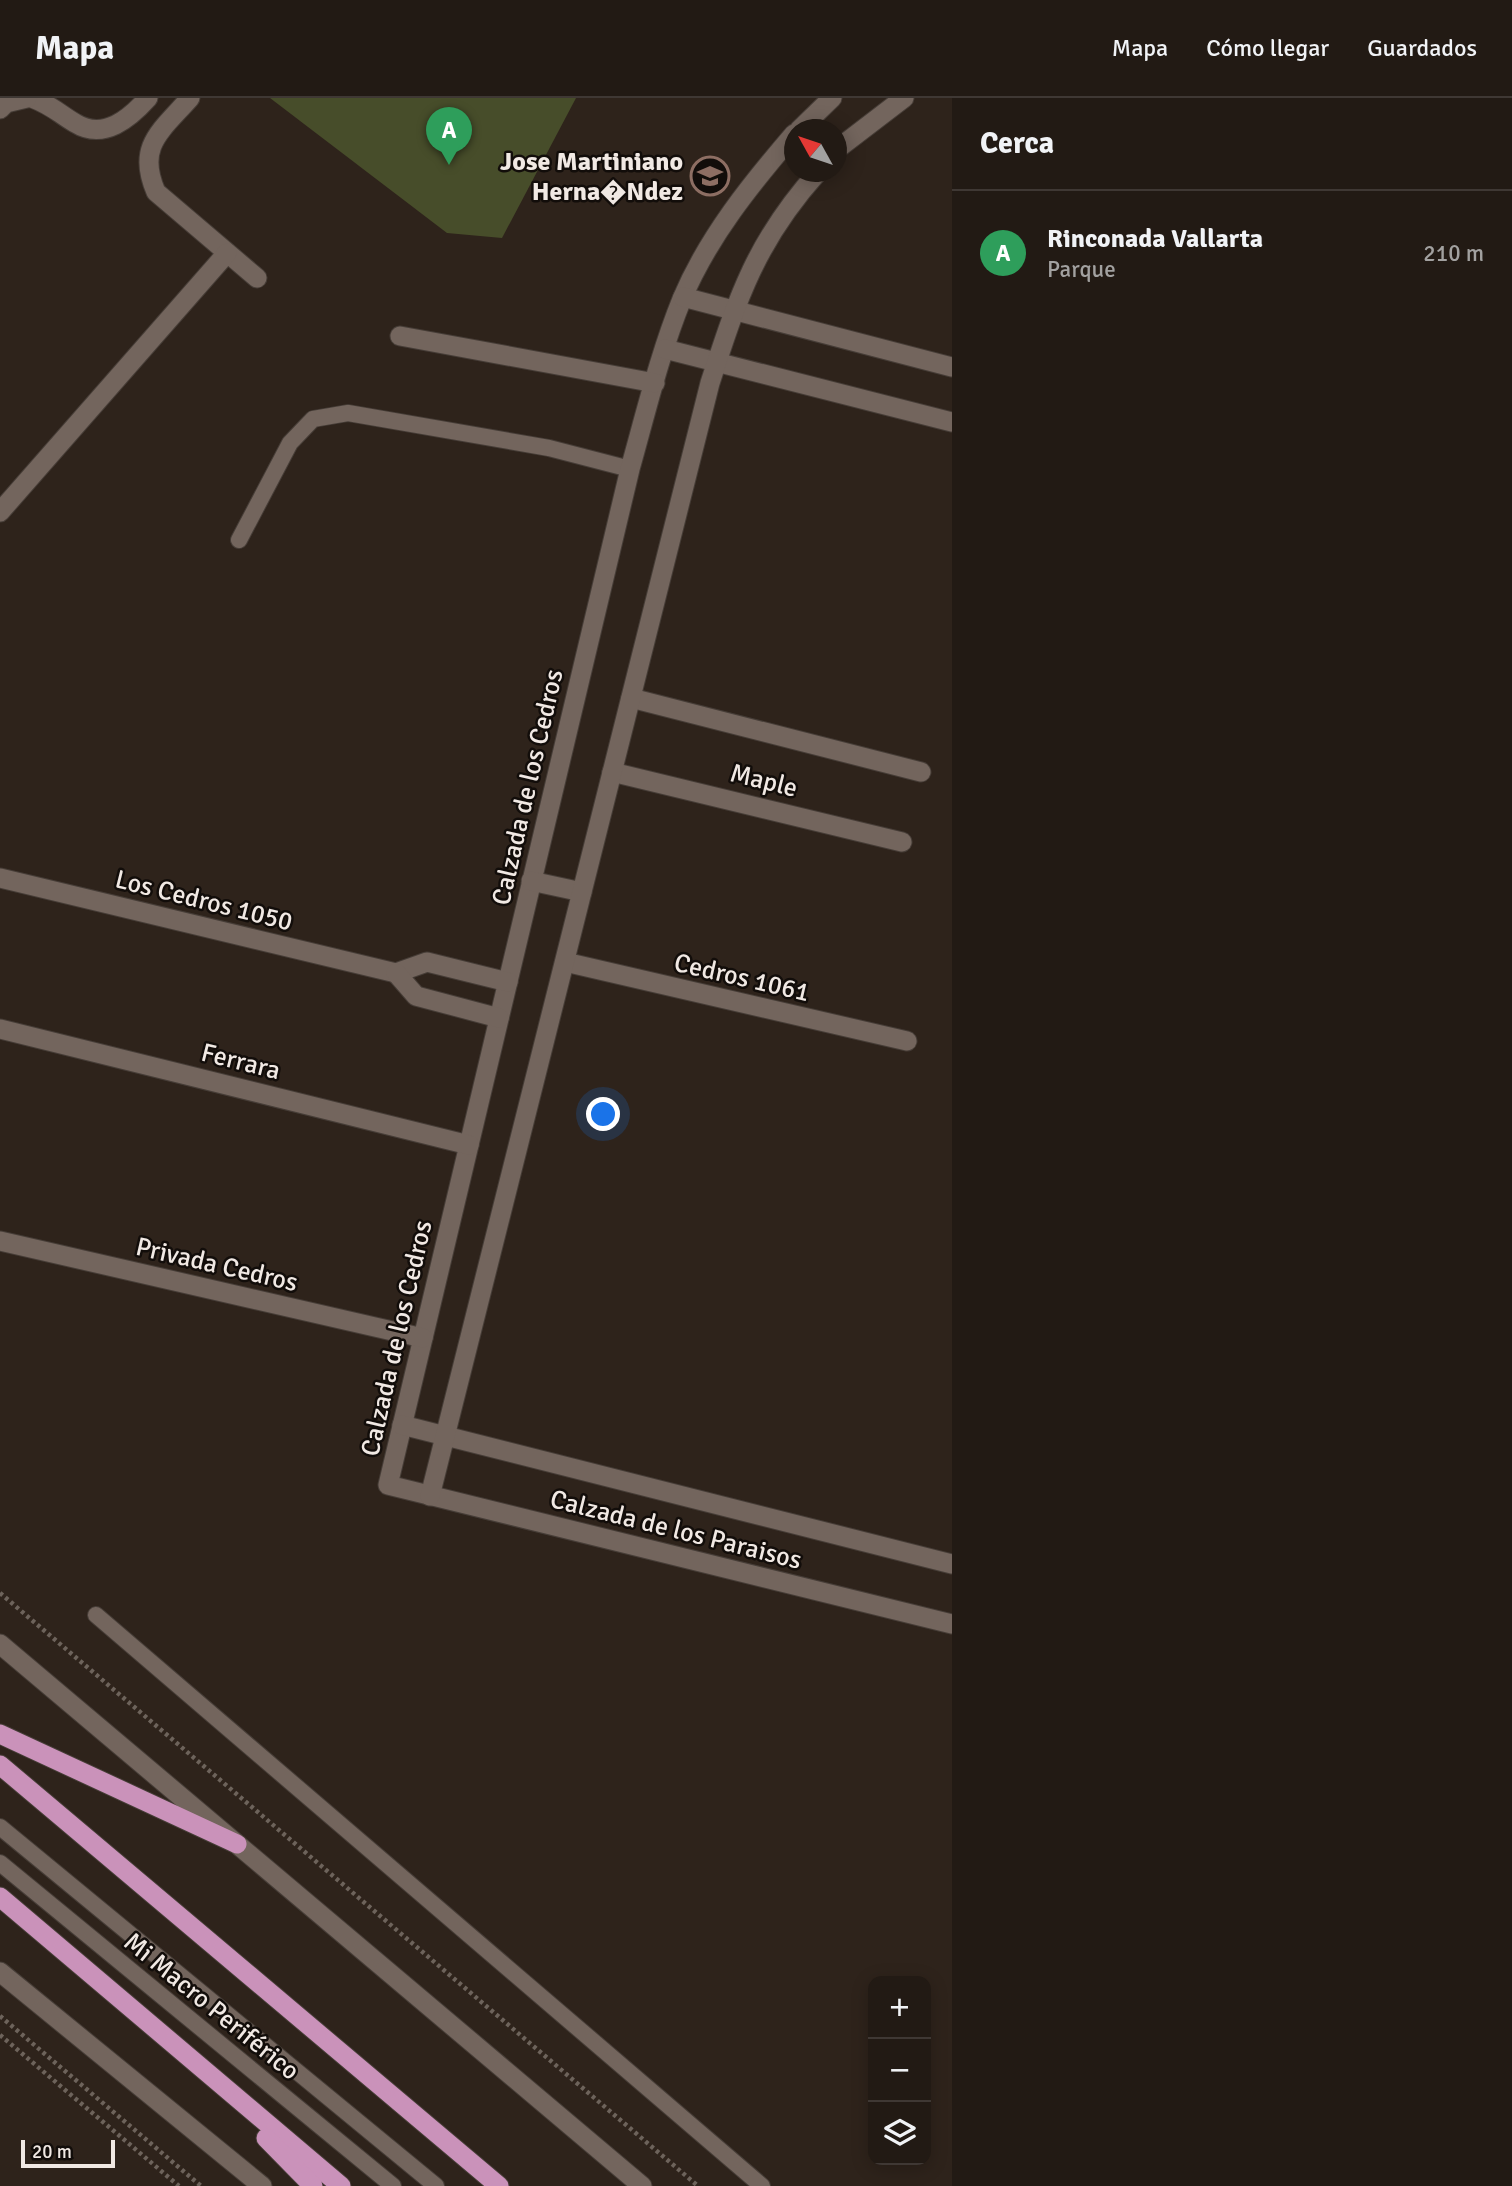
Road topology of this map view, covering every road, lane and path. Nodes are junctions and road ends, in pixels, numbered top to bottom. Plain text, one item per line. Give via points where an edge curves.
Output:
1 (29, 98) edge
2 (148, 98) edge
3 (190, 98) edge
4 (832, 98) edge
5 (904, 98) edge
6 (0, 108) edge
7 (810, 119) edge
8 (847, 142) edge
9 (784, 146) edge
10 (810, 182) edge
11 (228, 253) junction
12 (257, 278) dead end
13 (683, 298) junction
14 (733, 312) junction
15 (400, 336) dead end
16 (665, 349) junction
17 (717, 362) junction
18 (952, 367) edge
19 (655, 383) junction
20 (952, 422) edge
21 (630, 469) junction
22 (0, 512) edge
23 (239, 540) dead end
24 (631, 698) junction
25 (612, 772) junction
26 (921, 772) dead end
27 (902, 842) dead end
28 (0, 878) edge
29 (531, 881) junction
30 (582, 891) junction
31 (565, 962) junction
32 (396, 973) junction
33 (508, 982) junction
34 (499, 1018) junction
35 (0, 1029) edge
36 (907, 1041) dead end
37 (469, 1145) junction
38 (0, 1241) edge
39 (423, 1338) junction
40 (402, 1425) junction
41 (446, 1435) junction
42 (388, 1485) joint
43 (430, 1496) junction
44 (952, 1564) edge
45 (0, 1593) edge
46 (96, 1615) dead end
47 (952, 1624) edge
48 (0, 1644) edge
49 (0, 1734) edge
50 (0, 1765) edge
51 (0, 1827) edge
52 (237, 1844) junction
53 (0, 1863) edge
54 (0, 1897) edge
55 (0, 1972) edge
56 (0, 2016) edge
57 (0, 2035) edge
58 (195, 2065) junction
59 (179, 2186) edge
60 (201, 2186) edge
61 (262, 2186) edge
62 (313, 2186) edge
63 (341, 2186) edge
64 (393, 2186) edge
65 (436, 2186) edge
66 (499, 2186) edge
67 (642, 2186) edge
68 (698, 2186) edge
69 (762, 2186) edge

1 - 2 street via 56,107 77,125 116,126
1 - 6 street
3 - 11 street via 158,135 148,155 148,173 156,192
4 - 7 street
5 - 8 street
9 - 13 street, Calzada de los Cedros via 737,203
10 - 14 street via 772,230
11 - 12 street
11 - 22 street
13 - 14 street
13 - 16 street, Calzada de los Cedros
14 - 17 street
14 - 18 street
15 - 19 street
16 - 17 street
16 - 19 street, Calzada de los Cedros
17 - 20 street
17 - 24 street
19 - 21 street, Calzada de los Cedros
21 - 23 lane via 549,448 348,413 313,419 290,443
21 - 29 street, Calzada de los Cedros
24 - 25 street
24 - 26 street
25 - 27 street, Maple
25 - 30 street
28 - 32 street, Los Cedros 1050
29 - 30 street
29 - 33 street, Calzada de los Cedros
30 - 31 street
31 - 36 street, Cedros 1061
31 - 41 street
32 - 33 street via 427,962
32 - 34 street via 416,996
33 - 34 street, Calzada de los Cedros
34 - 37 street, Calzada de los Cedros
35 - 37 street, Ferrara
37 - 39 street, Calzada de los Cedros
38 - 39 street, Privada Cedros
39 - 40 street, Calzada de los Cedros
40 - 41 street, Calzada de los Paraisos
40 - 42 street, Calzada de los Cedros
41 - 43 street
41 - 44 street, Calzada de los Paraisos
42 - 43 street, Calzada de los Paraisos
43 - 47 street, Calzada de los Paraisos
45 - 68 path
46 - 69 lane
48 - 52 street
49 - 52 highway
50 - 66 highway
51 - 65 lane
52 - 67 street
53 - 64 lane, Mi Macro Periférico
54 - 58 highway
55 - 61 street
56 - 60 path
57 - 59 path
58 - 62 highway
58 - 63 highway

